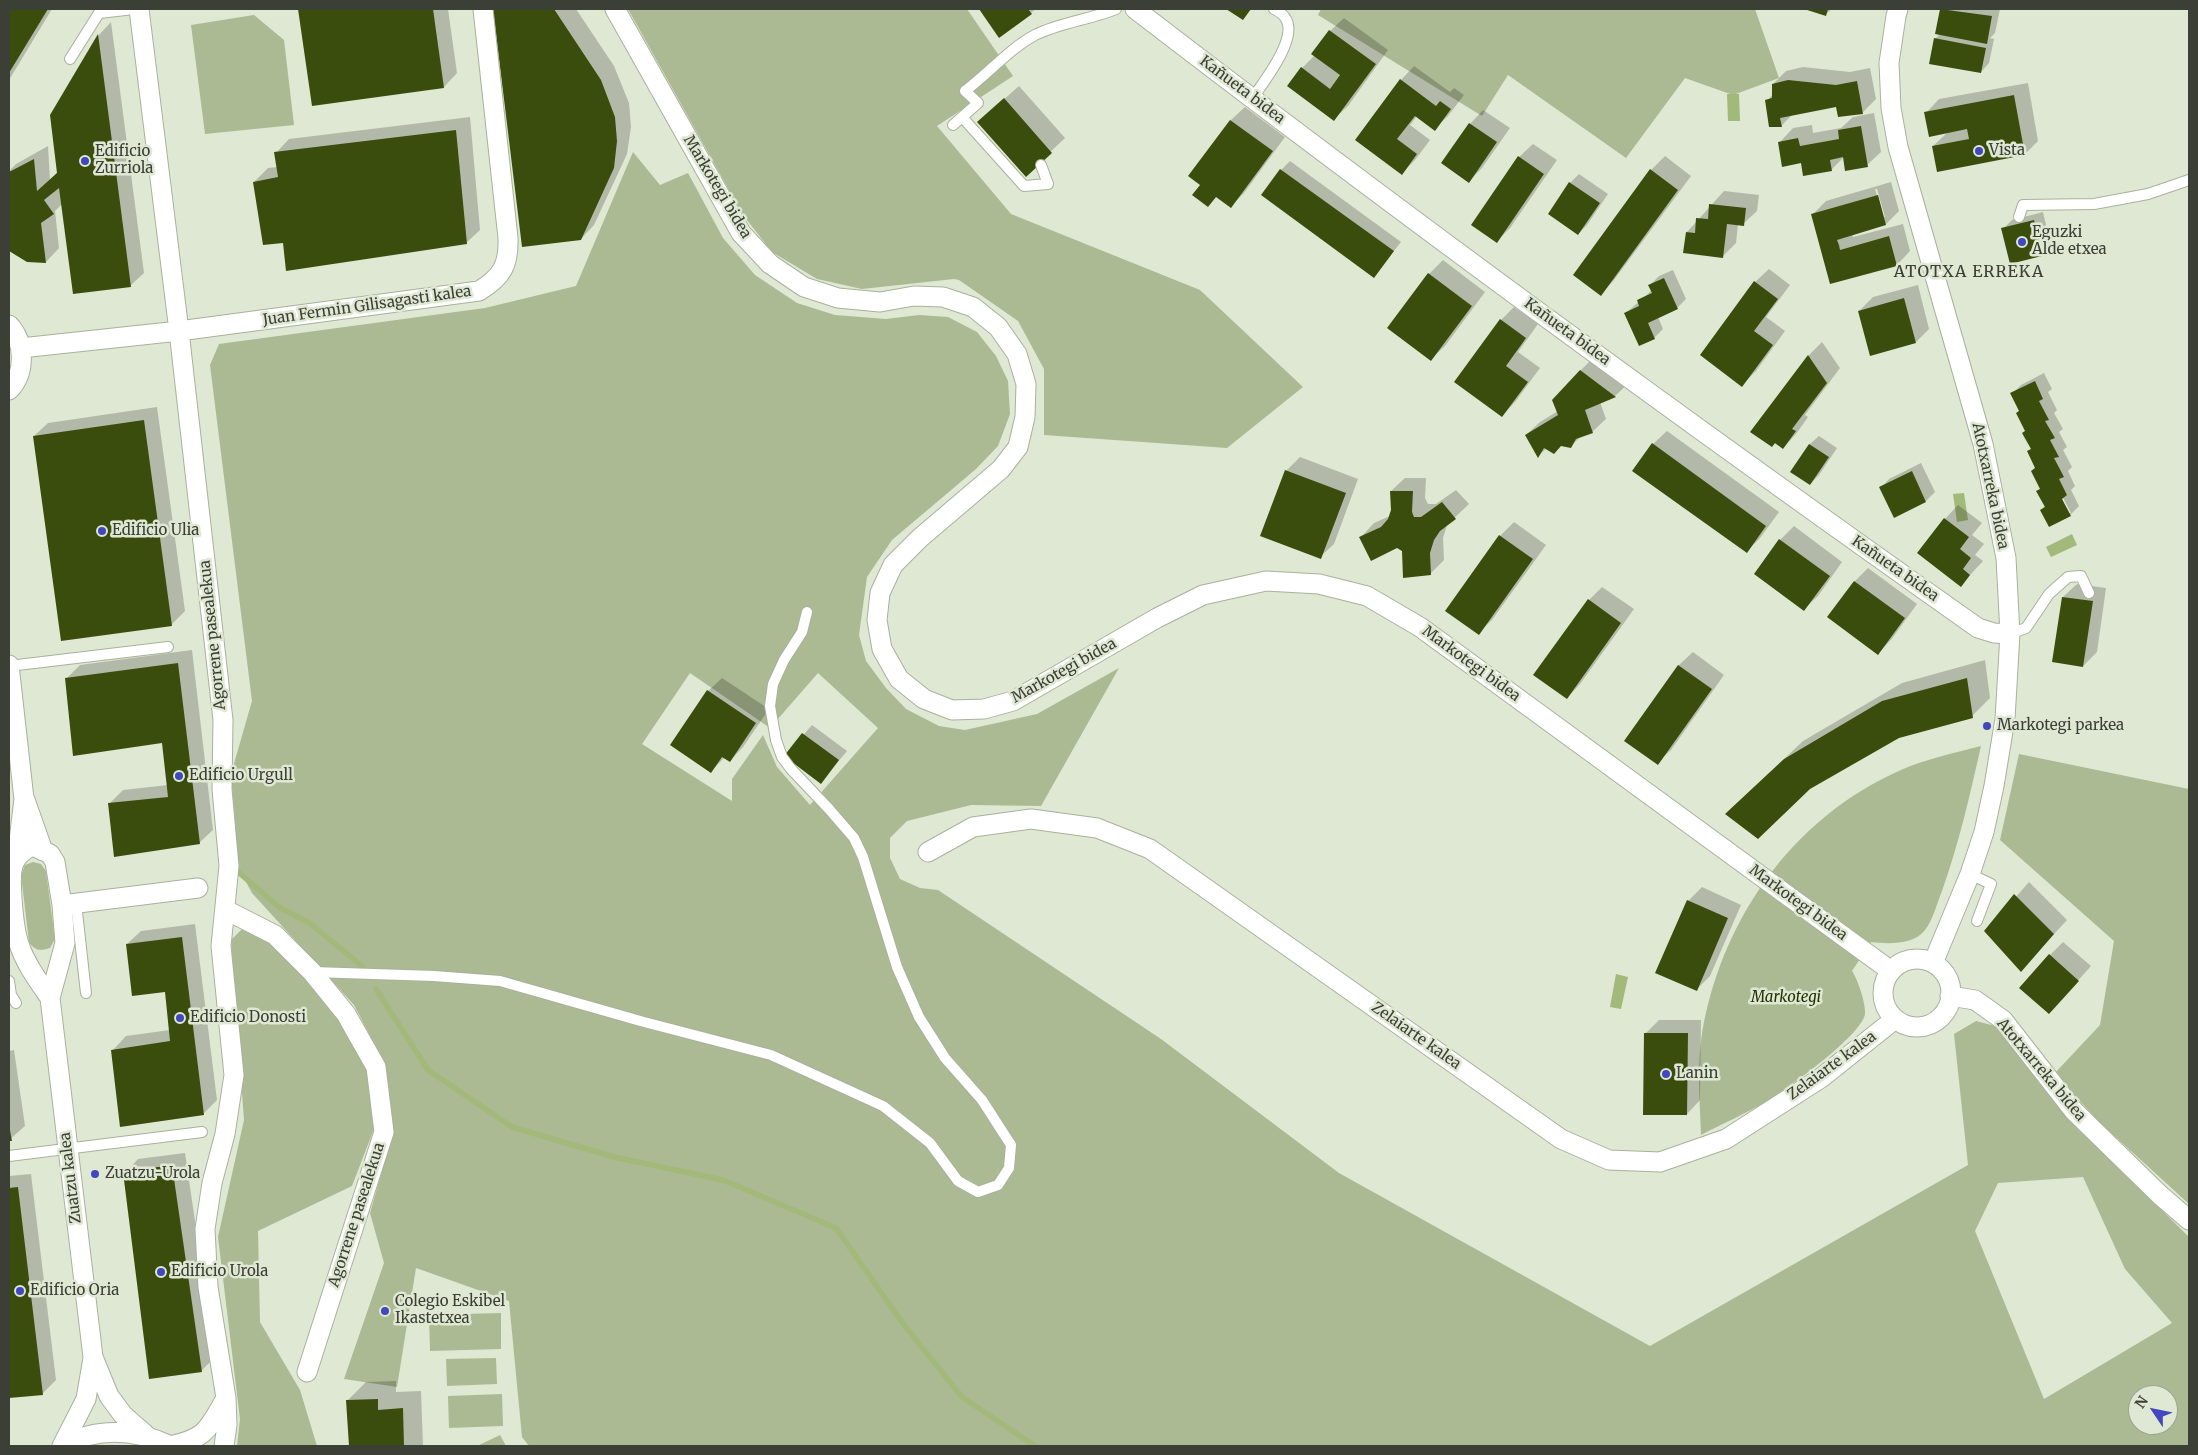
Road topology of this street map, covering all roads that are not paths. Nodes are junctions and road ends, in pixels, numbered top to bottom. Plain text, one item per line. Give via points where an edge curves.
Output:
1 (134, 9) edge
2 (139, 9) edge
3 (483, 9) edge
4 (615, 9) edge
5 (1116, 9) edge
6 (1135, 9) edge
7 (1274, 9) edge
8 (1898, 9) edge
9 (70, 59) dead end
10 (1252, 99) junction
11 (962, 117) junction
12 (953, 125) dead end
13 (1041, 165) dead end
14 (2189, 180) edge
15 (2019, 218) dead end
16 (9, 325) edge
17 (179, 331) junction
18 (21, 348) junction
19 (9, 390) edge
20 (2089, 593) dead end
21 (807, 612) dead end
22 (2010, 634) junction
23 (168, 647) dead end
24 (9, 665) edge
25 (24, 799) junction
26 (43, 851) junction
27 (928, 852) dead end
28 (17, 857) junction
29 (1970, 874) junction
30 (198, 888) dead end
31 (69, 904) junction
32 (226, 910) junction
33 (10, 913) edge
34 (1977, 921) dead end
35 (62, 950) junction
36 (23, 953) junction
37 (1933, 963) junction
38 (1891, 971) junction
39 (312, 972) junction
40 (9, 981) edge
41 (86, 993) dead end
42 (1950, 996) junction
43 (50, 998) junction
44 (16, 1003) dead end
45 (1895, 1019) junction
46 (202, 1132) dead end
47 (68, 1149) junction
48 (9, 1156) edge
49 (2189, 1220) edge
50 (93, 1357) junction
51 (307, 1372) dead end
52 (226, 1398) junction
53 (148, 1437) junction
54 (62, 1446) edge
55 (170, 1446) edge
56 (224, 1446) edge

1 - 9 lane via 99,13
2 - 17 street, Agorrene pasealekua
3 - 17 street, Juan Fermin Gilisagasti kalea via 508,238 507,260 496,280 479,292
4 - 38 street, Markotegi bidea via 741,233 770,264 804,287 838,298 880,302 914,296 943,297 973,308 998,327 1017,354 1026,384 1025,417 1018,447 1001,469 893,565 880,593 877,620 882,649 899,679 924,699 952,710 984,710 1013,701 1157,618 1204,595 1266,581 1319,584 1367,596 1420,627
5 - 11 lane via 1034,36 966,91 978,103
6 - 10 street, Kañueta bidea
7 - 10 lane via 1286,19 1289,29 1286,44
8 - 22 street, Atotxarreka bidea via 1889,63 1891,108 1898,147 1983,444 2006,558
10 - 22 street, Kañueta bidea via 1763,476 1978,628
11 - 12 lane
11 - 13 lane via 1024,186 1048,184
14 - 15 lane via 2148,194 2094,204 2023,205
16 - 18 street
17 - 18 street, Juan Fermin Gilisagasti kalea
17 - 32 street, Agorrene pasealekua via 223,720 222,789 229,866
18 - 19 street via 21,365
20 - 22 lane via 2081,576 2068,577 2049,594 2026,628
21 - 39 lane via 802,632 773,684 770,706 776,740 791,769 854,838 863,857 897,967 919,1017 946,1058 982,1100 1011,1145 1009,1168 998,1185 978,1192 958,1181 930,1144 883,1106 771,1055 500,981
22 - 29 street, Atotxarreka bidea via 2004,719 1994,786
23 - 24 lane
24 - 25 street, Zuatzu kalea
25 - 26 street, Zuatzu kalea
25 - 28 street, Zuatzu kalea
26 - 28 street via 30,847
26 - 31 street, Zuatzu kalea via 50,854 55,862
27 - 45 street, Zelaiarte kalea via 973,828 1031,819 1097,828 1150,850 1562,1139 1609,1160 1660,1162 1726,1139 1821,1078
28 - 33 street, Zuatzu kalea via 11,872
29 - 34 lane via 1991,884
29 - 37 street, Atotxarreka bidea
30 - 31 street
31 - 35 street, Zuatzu kalea
31 - 41 lane
32 - 39 street, Agorrene pasealekua via 275,935
32 - 52 street, Agorrene pasealekua via 221,946 234,1075 205,1229 208,1287
33 - 36 street, Zuatzu kalea
35 - 36 street via 45,961 32,959
35 - 43 street, Zuatzu kalea
36 - 43 street, Zuatzu kalea
37 - 38 street via 1911,960
37 - 42 street via 1947,977
38 - 45 street via 1883,990 1888,1011
39 - 51 street, Agorrene pasealekua via 346,1014 376,1067 384,1132
40 - 44 lane
42 - 45 street via 1948,1006 1934,1022 1914,1027
42 - 49 street, Atotxarreka bidea via 1975,1000 2003,1020 2074,1112
43 - 47 street, Zuatzu kalea
46 - 47 lane
47 - 48 lane
47 - 50 street, Zuatzu kalea
50 - 53 street, Zuatzu kalea via 109,1396 123,1416
50 - 54 street, Zuatzu kalea via 86,1399
52 - 55 street via 207,1431 191,1442
52 - 56 street, Agorrene pasealekua
53 - 54 street, Zuatzu kalea via 106,1432
53 - 55 street, Zuatzu kalea

